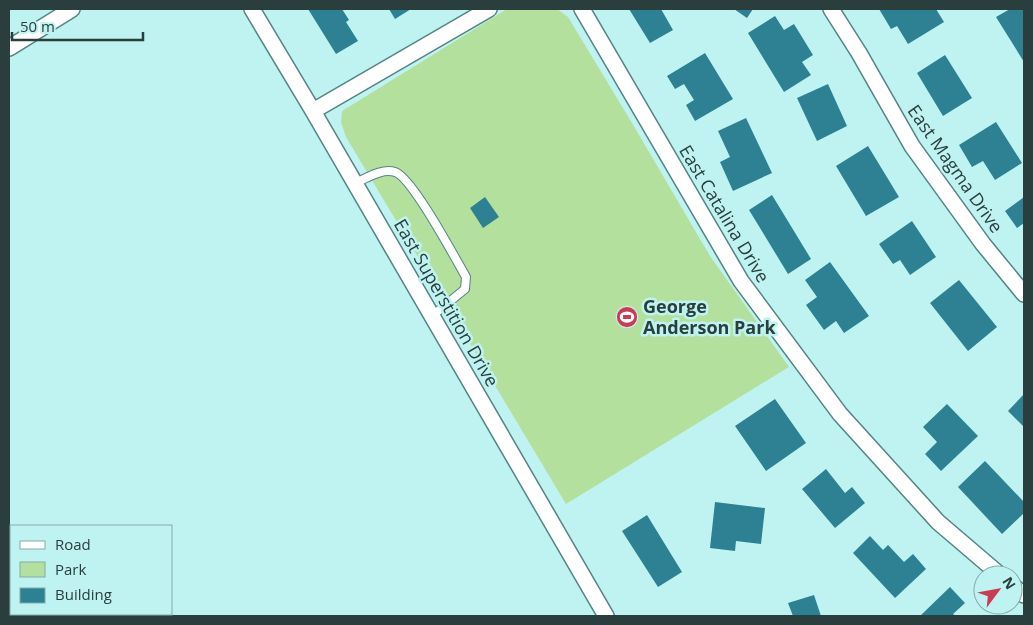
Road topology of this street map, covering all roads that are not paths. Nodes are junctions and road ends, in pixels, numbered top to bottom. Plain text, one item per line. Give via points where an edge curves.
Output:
1 (72, 9) edge
2 (252, 9) edge
3 (489, 9) edge
4 (582, 9) edge
5 (830, 9) edge
6 (9, 48) edge
7 (313, 110) junction
8 (355, 183) junction
9 (1024, 294) edge
10 (432, 316) junction
11 (988, 565) edge
12 (606, 616) edge

1 - 6 street
2 - 7 street, East Superstition Drive
3 - 7 street
4 - 11 street, East Catalina Drive via 741,281 840,414 938,522
5 - 9 street, East Magma Drive via 912,146 983,244
7 - 8 street, East Superstition Drive
8 - 10 street, East Superstition Drive
8 - 10 lane via 383,171 396,172 411,186 466,277 465,289
10 - 12 street, East Superstition Drive

